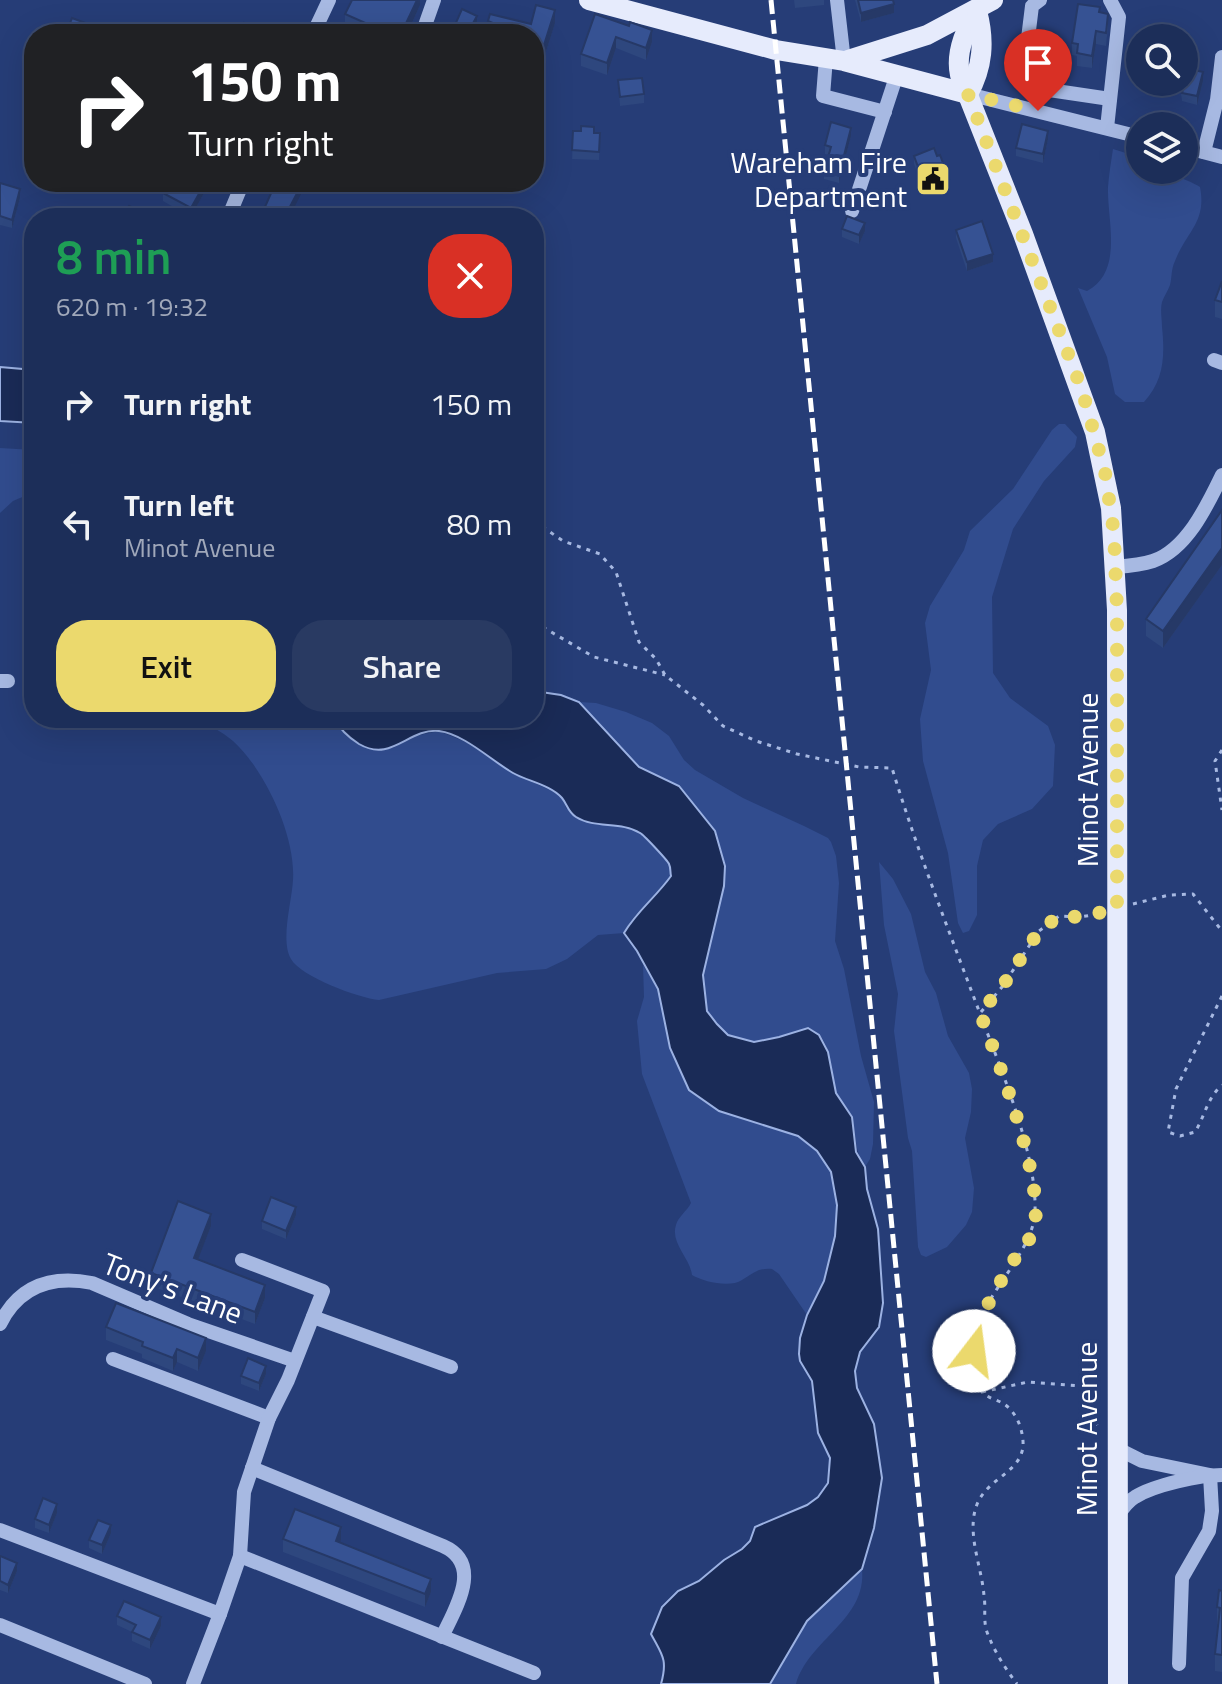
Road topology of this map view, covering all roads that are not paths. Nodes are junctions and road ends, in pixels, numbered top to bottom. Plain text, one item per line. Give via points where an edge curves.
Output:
1 (329, 0) edge
2 (434, 0) edge
3 (589, 0) edge
4 (837, 0) edge
5 (1040, 0) edge
6 (1110, 0) edge
7 (985, 5) edge
8 (318, 24) edge
9 (426, 24) edge
10 (1222, 57) edge
11 (835, 60) junction
12 (897, 74) junction
13 (968, 94) junction
14 (1110, 99) junction
15 (885, 112) junction
16 (1107, 128) junction
17 (1126, 133) edge
18 (1198, 150) edge
19 (1204, 152) junction
20 (1222, 157) edge
21 (852, 211) dead end
22 (1222, 475) edge
23 (1115, 567) junction
24 (242, 1260) dead end
25 (313, 1317) junction
26 (0, 1324) edge
27 (113, 1359) dead end
28 (295, 1361) junction
29 (451, 1367) dead end
30 (269, 1418) junction
31 (1116, 1444) junction
32 (252, 1468) junction
33 (1216, 1475) edge
34 (1116, 1517) junction
35 (0, 1530) edge
36 (240, 1556) junction
37 (220, 1614) junction
38 (0, 1625) edge
39 (442, 1637) junction
40 (1179, 1664) dead end
41 (534, 1673) dead end
42 (145, 1684) edge
43 (193, 1684) edge
44 (1118, 1684) edge

1 - 8 street
2 - 9 street
3 - 11 main road via 776,50
4 - 11 street
5 - 14 street via 1032,6 1023,79 1029,87
6 - 14 street via 1119,17
7 - 11 main road via 909,42
7 - 13 main road via 980,74
10 - 19 street
11 - 12 main road
11 - 15 street via 823,96
12 - 13 main road
12 - 15 street
13 - 16 street
13 - 23 main road, Minot Avenue via 1086,400 1105,472
14 - 16 street
15 - 21 street
16 - 17 street
18 - 19 street
19 - 20 street
22 - 23 street via 1194,526 1175,548 1151,562
23 - 31 main road, Minot Avenue
24 - 25 street via 323,1291
25 - 28 street
25 - 29 street
26 - 28 street, Tony's Lane via 23,1293 77,1280
27 - 30 street
28 - 30 street
30 - 32 street
31 - 33 street via 1142,1461
31 - 34 main road, Minot Avenue
32 - 36 street via 244,1492
32 - 39 street via 459,1556 464,1582
33 - 34 street via 1141,1493
33 - 40 street via 1209,1531 1182,1578
34 - 44 main road, Minot Avenue
35 - 37 street
36 - 37 street
36 - 39 street
37 - 43 street
38 - 42 street
39 - 41 street

